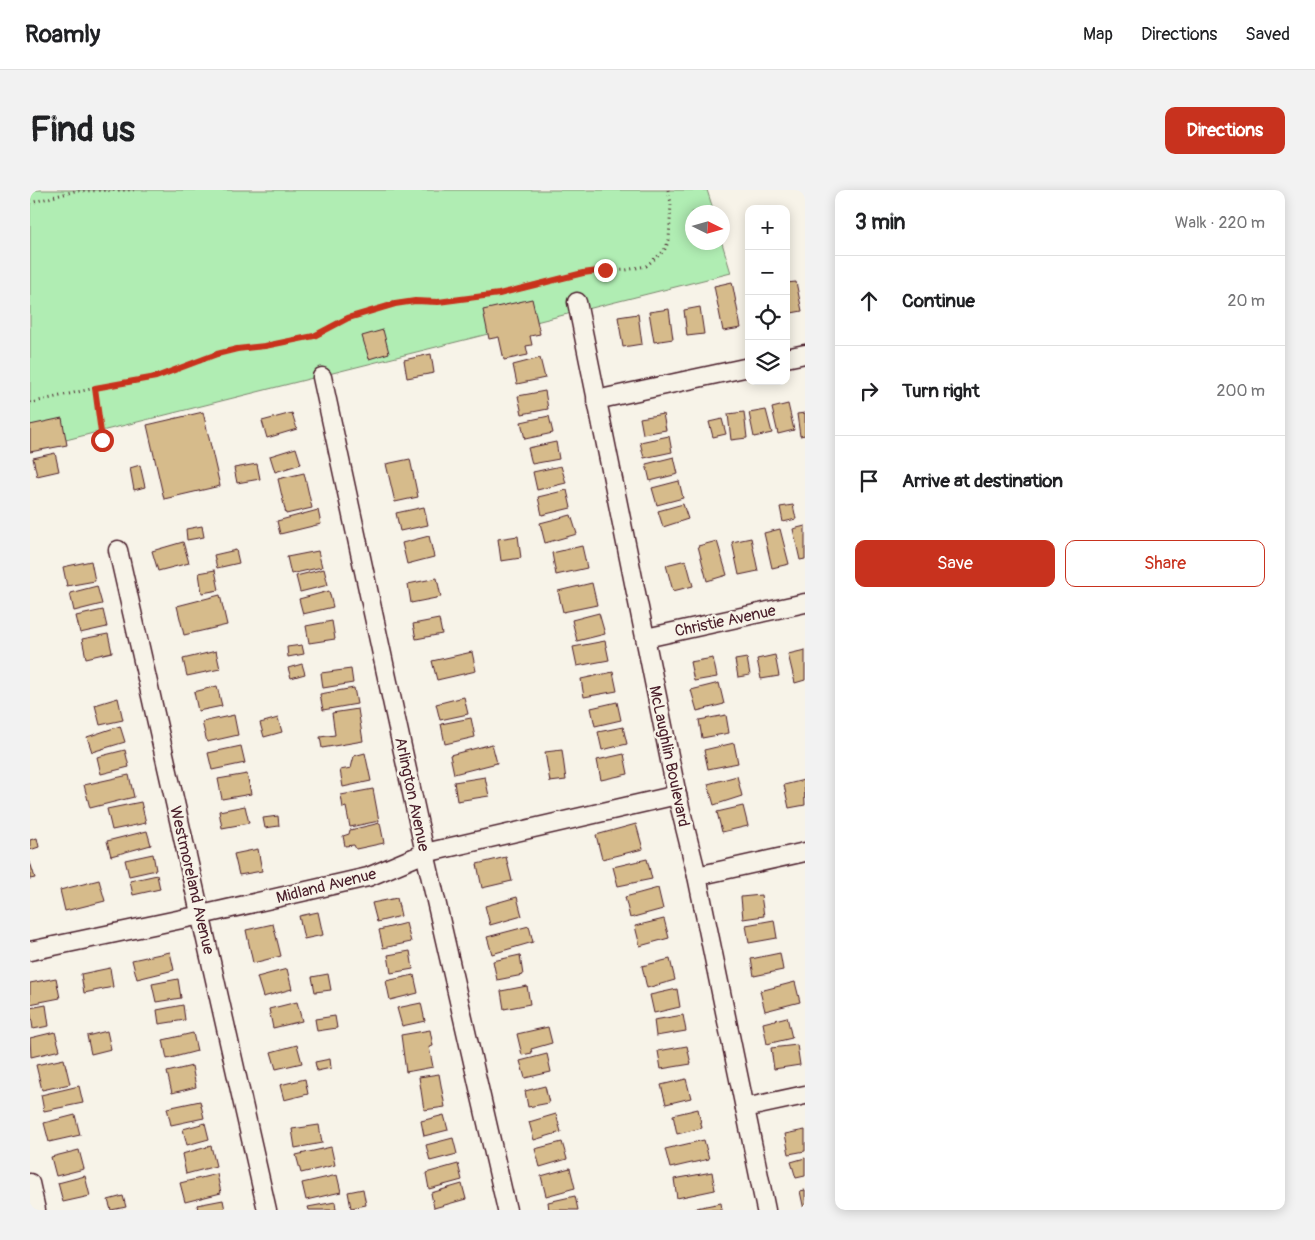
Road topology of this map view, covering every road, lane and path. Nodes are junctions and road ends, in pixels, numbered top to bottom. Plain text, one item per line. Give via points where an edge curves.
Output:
1 (134, 190) edge
2 (668, 190) edge
3 (30, 203) edge
4 (577, 302) dead end
5 (805, 354) edge
6 (790, 357) edge
7 (745, 368) edge
8 (322, 377) dead end
9 (95, 388) junction
10 (596, 400) junction
11 (30, 403) edge
12 (102, 440) dead end
13 (118, 550) dead end
14 (805, 603) edge
15 (646, 638) junction
16 (677, 795) junction
17 (805, 852) edge
18 (425, 853) junction
19 (696, 876) junction
20 (201, 915) junction
21 (30, 951) edge
22 (805, 1095) edge
23 (745, 1108) junction
24 (30, 1183) edge
25 (36, 1210) edge
26 (267, 1210) edge
27 (507, 1210) edge
28 (766, 1210) edge

1 - 3 path via 75,191
2 - 9 path via 670,240 664,251 646,266 583,273 499,294 395,304 348,318 314,336 237,349 156,377
4 - 10 street, McLaughlin Boulevard
5 - 6 street
7 - 10 street
8 - 18 street, Arlington Avenue
9 - 11 path
9 - 12 path
10 - 15 street, McLaughlin Boulevard
13 - 20 street, Westmoreland Avenue
14 - 15 street, Christie Avenue
15 - 16 street, McLaughlin Boulevard
16 - 18 street, Midland Avenue
16 - 19 street, McLaughlin Boulevard
17 - 19 street
18 - 20 street, Midland Avenue via 368,877
18 - 27 street, Arlington Avenue
19 - 23 street, McLaughlin Boulevard
20 - 21 street, Midland Avenue
20 - 26 street, Westmoreland Avenue
22 - 23 street
23 - 28 street, McLaughlin Boulevard
24 - 25 street

